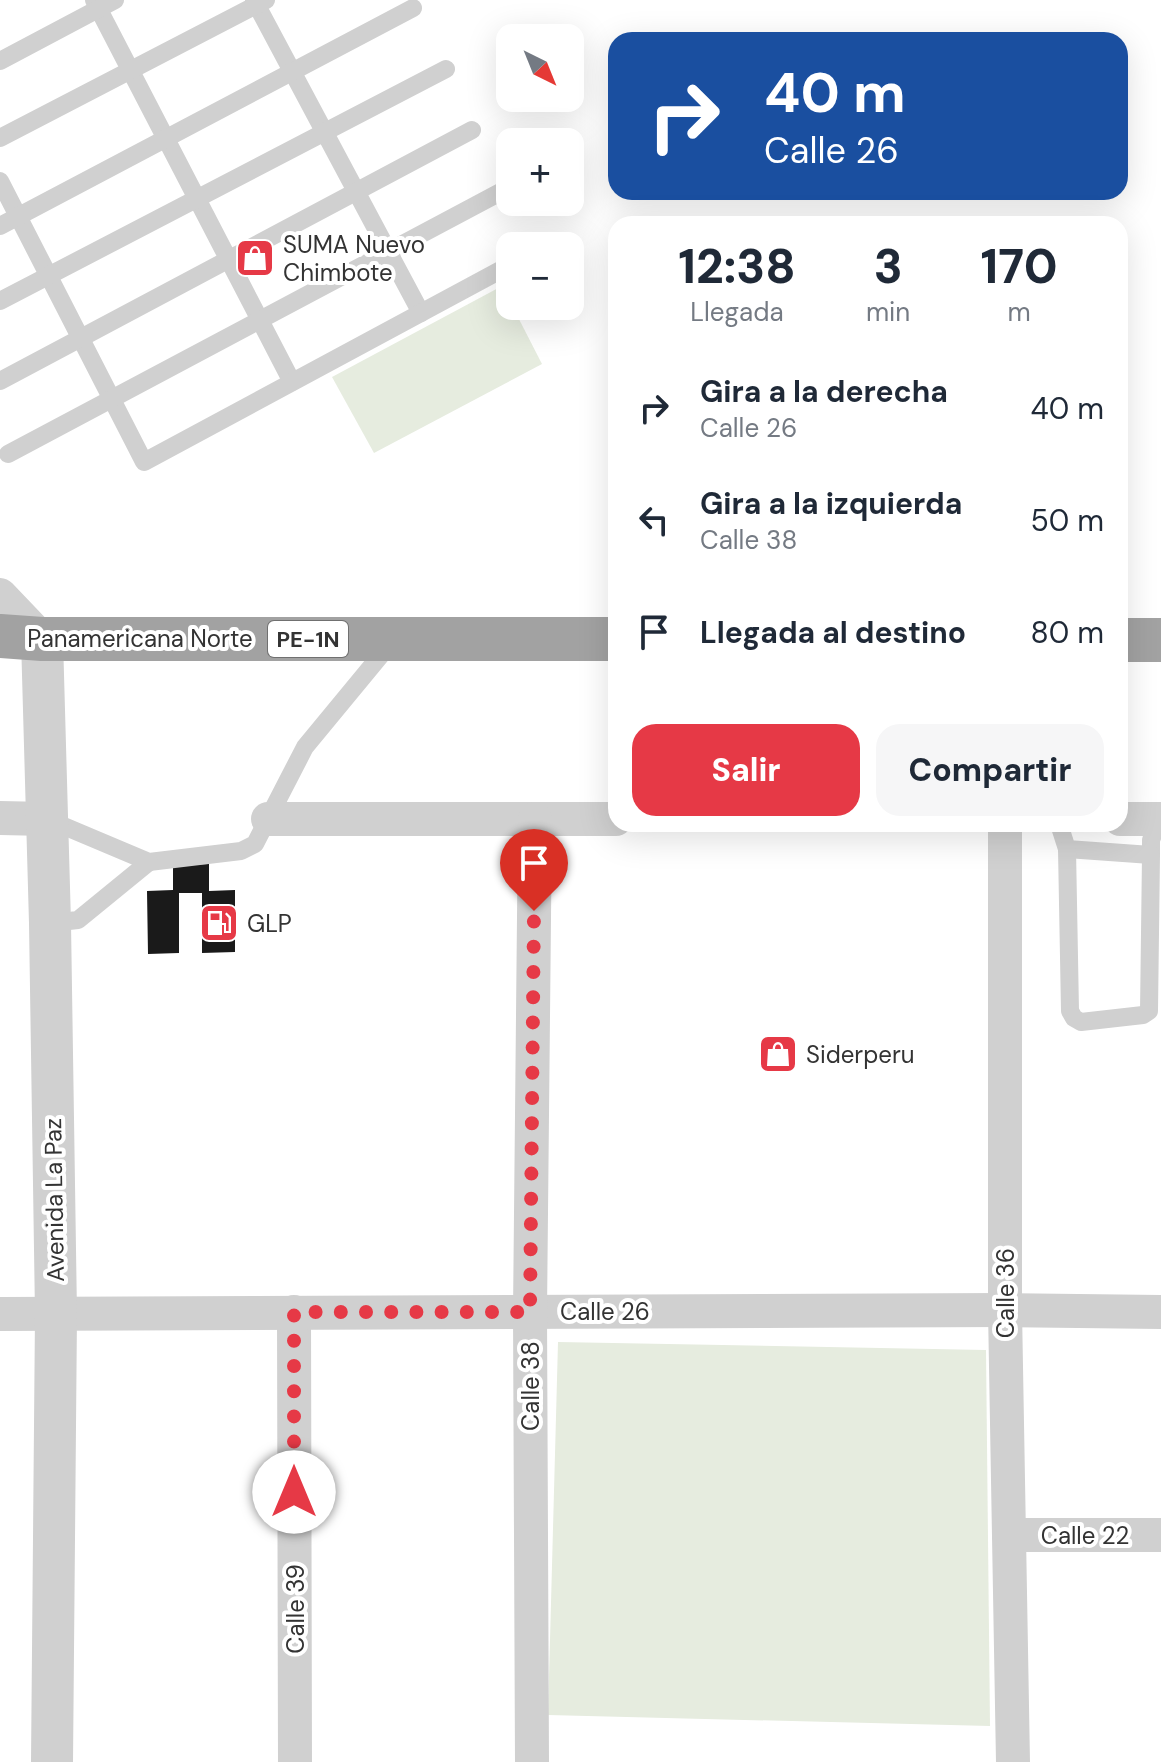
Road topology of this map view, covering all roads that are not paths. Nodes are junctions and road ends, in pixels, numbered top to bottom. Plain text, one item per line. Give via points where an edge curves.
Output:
1 (259, 2) edge
2 (103, 3) edge
3 (413, 8) dead end
4 (0, 61) edge
5 (446, 69) dead end
6 (131, 70) junction
7 (292, 72) junction
8 (472, 130) dead end
9 (324, 132) junction
10 (0, 138) edge
11 (166, 139) junction
12 (0, 181) edge
13 (356, 192) junction
14 (496, 194) edge
15 (197, 198) junction
16 (18, 216) junction
17 (0, 226) edge
18 (388, 252) junction
19 (229, 260) junction
20 (496, 273) edge
21 (48, 275) junction
22 (0, 301) edge
23 (421, 313) junction
24 (260, 320) junction
25 (81, 338) junction
26 (0, 381) edge
27 (292, 382) junction
28 (111, 399) junction
29 (8, 454) dead end
30 (0, 595) edge
31 (21, 637) edge
32 (394, 639) junction
33 (608, 639) edge
34 (1128, 640) edge
35 (1161, 640) edge
36 (1161, 817) edge
37 (0, 818) edge
38 (47, 819) junction
39 (268, 819) junction
40 (535, 819) junction
41 (608, 819) edge
42 (1128, 819) edge
43 (1005, 832) edge
44 (1062, 832) edge
45 (1067, 849) junction
46 (1151, 855) junction
47 (149, 862) junction
48 (50, 923) junction
49 (1005, 1310) junction
50 (294, 1312) junction
51 (530, 1312) junction
52 (1161, 1312) edge
53 (0, 1314) edge
54 (56, 1314) junction
55 (1009, 1535) junction
56 (1161, 1535) edge
57 (52, 1762) edge
58 (295, 1762) edge
59 (532, 1762) edge
60 (1013, 1762) edge

1 - 6 lane
1 - 7 lane
2 - 4 lane
2 - 6 lane
3 - 7 lane
5 - 9 lane
6 - 10 lane
6 - 11 lane
7 - 9 lane
7 - 11 lane
8 - 13 lane
9 - 13 lane
9 - 15 lane
11 - 15 lane
11 - 16 lane
12 - 16 lane
13 - 18 lane
13 - 19 lane
14 - 18 lane
15 - 19 lane
15 - 21 lane
16 - 17 lane
16 - 21 lane
18 - 23 lane
18 - 24 lane
19 - 24 lane
19 - 25 lane
20 - 23 lane
21 - 22 lane
21 - 25 lane
23 - 27 lane
24 - 27 lane
24 - 28 lane
25 - 26 lane
25 - 28 lane
27 - 28 lane via 144,462
28 - 29 lane
30 - 31 street
31 - 32 highway, Panamericana Norte / PE-1N
31 - 38 street, Avenida La Paz
32 - 33 highway, Panamericana Norte / PE-1N
32 - 39 lane via 305,747
34 - 35 highway
36 - 42 street
36 - 46 lane
37 - 38 street
38 - 47 lane
38 - 48 street, Avenida La Paz
39 - 40 street
39 - 47 lane via 255,844 241,851
40 - 41 street
40 - 51 street, Calle 38
43 - 49 street, Calle 36
44 - 45 lane
45 - 46 lane
45 - 46 lane via 1070,1011 1081,1022 1149,1011
47 - 48 lane via 78,920
48 - 54 street, Avenida La Paz
49 - 51 street, Calle 26
49 - 52 street, Calle 26
49 - 55 street, Calle 36
50 - 51 street, Calle 26
50 - 54 street, Calle 26
50 - 58 street, Calle 39
51 - 59 street, Calle 38
53 - 54 street, Calle 26
54 - 57 street, Avenida La Paz
55 - 56 street, Calle 22
55 - 60 street, Calle 36

